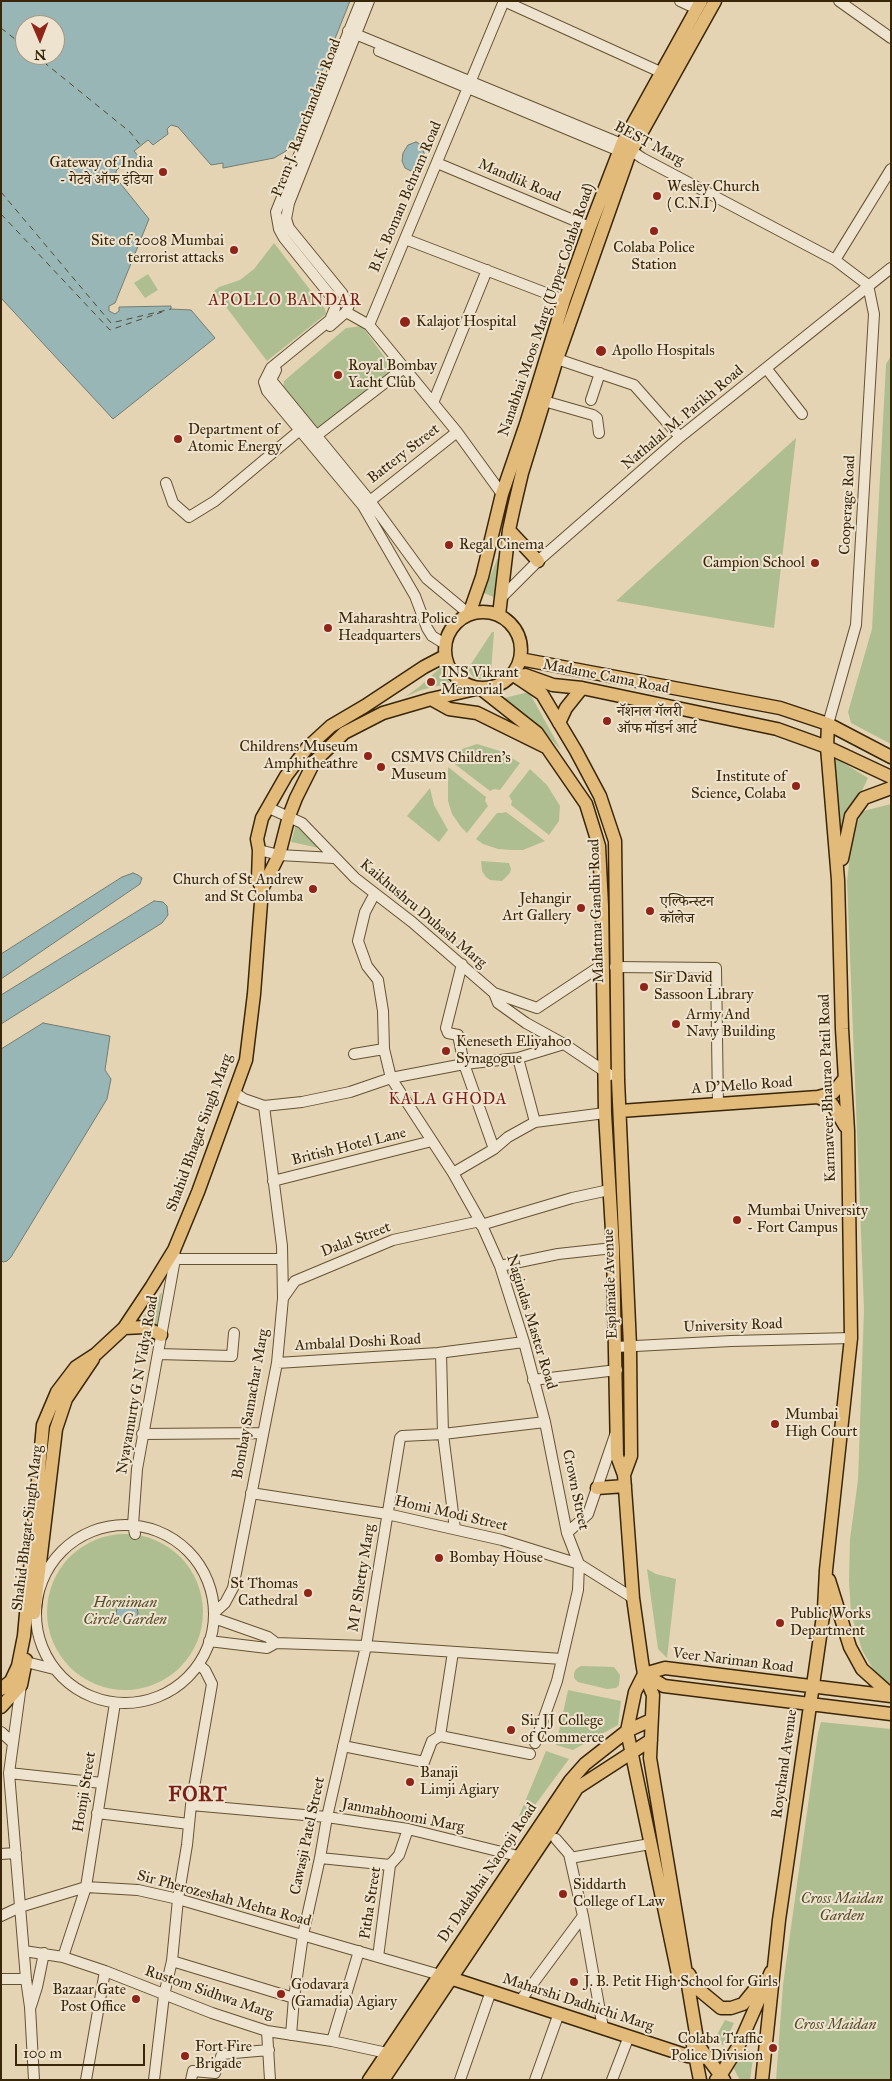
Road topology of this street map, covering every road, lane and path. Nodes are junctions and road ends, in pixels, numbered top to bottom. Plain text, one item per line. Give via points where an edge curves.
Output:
1 (361, 1) edge
2 (369, 1) edge
3 (504, 1) edge
4 (680, 1) edge
5 (715, 1) edge
6 (839, 1) edge
7 (699, 5) edge
8 (351, 36) junction
9 (891, 38) edge
10 (666, 75) junction
11 (470, 84) junction
12 (629, 152) junction
13 (437, 163) junction
14 (891, 169) edge
15 (590, 226) junction
16 (405, 239) junction
17 (835, 260) junction
18 (891, 268) edge
19 (487, 270) junction
20 (868, 285) junction
21 (564, 300) junction
22 (346, 312) junction
23 (369, 325) junction
24 (557, 359) junction
25 (404, 368) junction
26 (766, 368) junction
27 (600, 373) junction
28 (267, 381) junction
29 (590, 400) dead end
30 (544, 401) junction
31 (433, 403) junction
32 (802, 414) dead end
33 (300, 430) junction
34 (457, 432) junction
35 (599, 433) dead end
36 (316, 436) junction
37 (680, 438) junction
38 (166, 483) dead end
39 (502, 494) junction
40 (370, 501) junction
41 (509, 530) junction
42 (538, 561) junction
43 (500, 598) junction
44 (469, 614) junction
45 (499, 615) junction
46 (445, 650) junction
47 (515, 668) junction
48 (480, 688) junction
49 (582, 688) junction
50 (377, 699) junction
51 (431, 699) junction
52 (384, 713) junction
53 (559, 724) junction
54 (828, 724) junction
55 (546, 747) junction
56 (827, 747) junction
57 (891, 757) edge
58 (891, 777) edge
59 (891, 788) edge
60 (269, 808) junction
61 (288, 816) junction
62 (259, 850) junction
63 (279, 855) junction
64 (334, 858) junction
65 (838, 880) junction
66 (262, 889) junction
67 (374, 895) junction
68 (462, 964) junction
69 (602, 965) junction
70 (616, 967) junction
71 (494, 993) junction
72 (537, 1008) junction
73 (526, 1023) junction
74 (564, 1044) junction
75 (384, 1049) junction
76 (354, 1054) dead end
77 (518, 1058) junction
78 (464, 1064) junction
79 (604, 1072) junction
80 (391, 1078) junction
81 (845, 1078) junction
82 (618, 1086) junction
83 (235, 1093) junction
84 (604, 1094) junction
85 (818, 1097) junction
86 (718, 1104) junction
87 (264, 1106) junction
88 (620, 1111) junction
89 (605, 1118) junction
90 (535, 1122) junction
91 (848, 1131) junction
92 (432, 1141) junction
93 (494, 1149) junction
94 (453, 1173) junction
95 (273, 1181) junction
96 (609, 1190) junction
97 (481, 1223) junction
98 (613, 1248) junction
99 (175, 1254) junction
100 (282, 1260) junction
101 (500, 1266) junction
102 (282, 1298) junction
103 (124, 1328) junction
104 (234, 1333) dead end
105 (161, 1335) junction
106 (851, 1338) junction
107 (524, 1342) junction
108 (630, 1346) junction
109 (616, 1347) junction
110 (441, 1353) junction
111 (158, 1354) junction
112 (277, 1363) junction
113 (617, 1370) junction
114 (533, 1380) junction
115 (617, 1394) junction
116 (631, 1394) junction
117 (62, 1395) junction
118 (545, 1422) junction
119 (617, 1428) junction
120 (263, 1433) junction
121 (142, 1434) junction
122 (443, 1434) junction
123 (625, 1481) junction
124 (597, 1488) junction
125 (251, 1493) junction
126 (387, 1514) junction
127 (455, 1529) junction
128 (134, 1530) junction
129 (567, 1533) junction
130 (59, 1553) junction
131 (42, 1555) junction
132 (578, 1564) junction
133 (30, 1567) junction
134 (826, 1570) junction
135 (633, 1598) junction
136 (215, 1615) junction
137 (209, 1641) junction
138 (276, 1643) junction
139 (366, 1646) junction
140 (453, 1652) junction
141 (562, 1659) junction
142 (199, 1665) junction
143 (54, 1669) junction
144 (21, 1673) junction
145 (644, 1674) junction
146 (812, 1687) junction
147 (1, 1689) edge
148 (891, 1695) edge
149 (115, 1703) junction
150 (809, 1705) junction
151 (1, 1708) edge
152 (891, 1714) edge
153 (651, 1720) junction
154 (627, 1731) junction
155 (1, 1732) edge
156 (440, 1736) junction
157 (12, 1742) junction
158 (651, 1742) junction
159 (535, 1743) dead end
160 (343, 1746) junction
161 (530, 1754) dead end
162 (631, 1754) junction
163 (9, 1773) junction
164 (102, 1783) junction
165 (191, 1805) junction
166 (97, 1814) junction
167 (327, 1817) junction
168 (189, 1824) junction
169 (408, 1829) junction
170 (556, 1839) dead end
171 (650, 1844) junction
172 (16, 1853) junction
173 (1, 1854) edge
174 (518, 1856) junction
175 (569, 1856) junction
176 (320, 1858) junction
177 (390, 1865) junction
178 (86, 1887) junction
179 (178, 1899) junction
180 (20, 1907) junction
181 (1, 1916) edge
182 (583, 1916) junction
183 (303, 1935) junction
184 (24, 1951) junction
185 (359, 1951) junction
186 (44, 1953) junction
187 (63, 1957) junction
188 (378, 1957) junction
189 (172, 1961) junction
190 (775, 1963) junction
191 (685, 1967) junction
192 (105, 1971) junction
193 (445, 1977) junction
194 (26, 1978) junction
195 (1, 1980) edge
196 (491, 1991) junction
197 (164, 1995) junction
198 (294, 1998) junction
199 (520, 2001) junction
200 (30, 2007) junction
201 (559, 2014) junction
202 (603, 2028) junction
203 (267, 2031) junction
204 (291, 2035) junction
205 (629, 2036) junction
206 (332, 2041) junction
207 (269, 2050) junction
208 (387, 2053) junction
209 (701, 2058) junction
210 (720, 2079) edge
211 (34, 2080) edge
212 (86, 2080) edge
213 (154, 2080) edge
214 (191, 2080) edge
215 (270, 2080) edge
216 (369, 2080) edge
217 (383, 2080) edge
218 (460, 2080) edge
219 (535, 2080) edge
220 (612, 2080) edge
221 (700, 2080) edge
222 (762, 2080) edge

1 - 8 street
2 - 8 street
3 - 10 street
3 - 11 street, B.K. Boman Behram Road
4 - 7 street
5 - 10 main road, Nanabhai Moos Marg (Upper Colaba Road)
6 - 9 street
7 - 10 main road, Nanabhai Moos Marg (Upper Colaba Road)
8 - 11 street
8 - 22 street, Prem J. Ramchandani Road via 289,203 286,219 342,293 348,305
8 - 28 street, Prem J. Ramchandani Road via 276,212 284,238 334,300 335,308 330,320 271,368
10 - 12 main road, Nanabhai Moos Marg (Upper Colaba Road)
11 - 12 street, BEST Marg
11 - 13 street, B.K. Boman Behram Road
12 - 15 main road, Nanabhai Moos Marg (Upper Colaba Road)
12 - 17 street, BEST Marg
12 - 24 main road, Nanabhai Moos Marg (Upper Colaba Road)
13 - 15 street, Mandlik Road
13 - 16 street, B.K. Boman Behram Road
14 - 17 street
15 - 21 main road, Nanabhai Moos Marg (Upper Colaba Road)
16 - 19 street
16 - 23 street, B.K. Boman Behram Road
17 - 20 street, BEST Marg
18 - 20 street, Nathalal M. Parikh Road
19 - 21 street
19 - 31 street
20 - 26 street, Nathalal M. Parikh Road
20 - 54 street, Cooperage Road via 874,314 856,625
21 - 39 main road, Nanabhai Moos Marg (Upper Colaba Road)
22 - 23 street
22 - 28 street
23 - 25 street
24 - 27 street
24 - 30 main road, Nanabhai Moos Marg (Upper Colaba Road)
25 - 31 street
25 - 36 street
26 - 32 street
26 - 37 street, Nathalal M. Parikh Road
27 - 29 street
27 - 37 street via 634,385
28 - 33 street via 267,391
28 - 36 street
30 - 35 street via 593,415 597,418
30 - 41 main road, Nanabhai Moos Marg (Upper Colaba Road)
31 - 34 street
33 - 38 street via 215,501 189,517 173,502
33 - 46 street via 363,506 415,596 427,628
34 - 39 street
34 - 40 street, Battery Street
36 - 40 street
37 - 42 street, Nathalal M. Parikh Road
39 - 44 main road, Nanabhai Moos Marg (Upper Colaba Road) via 482,577
40 - 44 street via 427,579
41 - 42 main road
41 - 43 main road, Nanabhai Moos Marg (Upper Colaba Road)
42 - 43 street, Nathalal M. Parikh Road
43 - 45 main road, Nanabhai Moos Marg (Upper Colaba Road)
44 - 45 main road
44 - 46 main road via 450,629
45 - 47 main road via 508,620 520,641
46 - 48 main road via 448,667 456,678
46 - 50 main road
47 - 48 main road via 503,682
47 - 49 main road, Madame Cama Road via 536,681
47 - 53 main road via 542,694
47 - 54 main road, Madame Cama Road via 780,708
48 - 51 main road, Shahid Bhagat Singh Marg
48 - 55 main road via 537,734
49 - 53 main road via 566,708
49 - 56 main road, Madame Cama Road via 777,729
50 - 52 main road
50 - 60 main road via 331,726 307,748 286,776
51 - 52 main road, Shahid Bhagat Singh Marg
51 - 55 main road via 449,709 477,713
52 - 61 main road, Shahid Bhagat Singh Marg via 344,733 314,762
53 - 70 main road, Mahatma Gandhi Road via 600,796 615,841
54 - 56 main road, Karmaveer Bhaurao Patil Road
54 - 57 main road, Madame Cama Road
55 - 69 main road via 586,804 599,846
56 - 58 main road, Madame Cama Road
56 - 65 main road, Karmaveer Bhaurao Patil Road
59 - 65 main road via 864,798 851,816
60 - 61 street, Kaikhushru Dubash Marg
60 - 62 main road via 258,831
61 - 63 main road, Shahid Bhagat Singh Marg
61 - 64 street, Kaikhushru Dubash Marg via 302,823
62 - 63 street
62 - 66 main road via 258,879
63 - 64 street
63 - 66 main road, Shahid Bhagat Singh Marg
64 - 67 street, Kaikhushru Dubash Marg
65 - 81 main road, Karmaveer Bhaurao Patil Road
66 - 83 main road, Shahid Bhagat Singh Marg via 250,1036
67 - 68 street, Kaikhushru Dubash Marg
67 - 75 street, Nagindas Master Road via 365,912 358,941 367,966 378,980
68 - 71 street, Kaikhushru Dubash Marg
68 - 78 street via 446,1028 458,1035
69 - 72 street
69 - 79 main road
70 - 82 main road, Mahatma Gandhi Road
70 - 86 street via 716,968
71 - 72 street, Kaikhushru Dubash Marg
71 - 73 street, Kaikhushru Dubash Marg via 498,1003
72 - 73 street
73 - 74 street, Kaikhushru Dubash Marg
74 - 77 street
74 - 79 street, Kaikhushru Dubash Marg
75 - 76 street
75 - 80 street, Nagindas Master Road
77 - 78 street
77 - 90 street
78 - 80 street
78 - 93 street
79 - 82 street, Kaikhushru Dubash Marg
79 - 84 main road
80 - 87 street via 330,1097
80 - 92 street, Nagindas Master Road
81 - 85 main road via 833,1093
81 - 91 main road, Karmaveer Bhaurao Patil Road
82 - 84 main road
82 - 88 main road, Mahatma Gandhi Road
83 - 87 street
83 - 99 main road, Shahid Bhagat Singh Marg
84 - 89 main road
85 - 86 main road, A D'Mello Road
85 - 91 main road via 832,1104
86 - 88 main road, A D'Mello Road
87 - 95 street, Bombay Samachar Marg
88 - 89 main road
88 - 108 main road, Esplanade Avenue
89 - 90 street
89 - 96 main road
90 - 93 street
91 - 106 main road, Karmaveer Bhaurao Patil Road
92 - 94 street, Nagindas Master Road
92 - 95 street, British Hotel Lane
93 - 94 street
94 - 97 street, Nagindas Master Road
95 - 100 street, Bombay Samachar Marg
96 - 97 street, Dalal Street
96 - 98 main road
97 - 101 street, Nagindas Master Road
97 - 102 street, Dalal Street via 392,1240 295,1281
98 - 101 street via 558,1254
98 - 109 main road
99 - 100 street
99 - 103 main road, Shahid Bhagat Singh Marg
99 - 105 street, Nyayamurty G N Vidya Road
100 - 102 street, Bombay Samachar Marg
101 - 107 street, Nagindas Master Road
102 - 112 street, Bombay Samachar Marg
103 - 105 main road via 145,1327
103 - 117 main road, Shahid Bhagat Singh Marg via 96,1354
104 - 111 street via 232,1356
105 - 111 street, Nyayamurty G N Vidya Road
106 - 108 street, University Road
106 - 134 main road, Karmaveer Bhaurao Patil Road
107 - 110 street, Ambalal Doshi Road
107 - 114 street, Nagindas Master Road
108 - 109 street, University Road
108 - 116 main road, Esplanade Avenue
109 - 113 main road
110 - 112 street, Ambalal Doshi Road
110 - 122 street
111 - 121 street, Nyayamurty G N Vidya Road
112 - 120 street, Bombay Samachar Marg
113 - 114 street
113 - 115 main road
114 - 118 street, Nagindas Master Road
115 - 116 main road
115 - 119 main road
116 - 123 main road, Esplanade Avenue via 631,1456
117 - 131 main road, Shahid Bhagat Singh Marg
117 - 133 main road, Shahid Bhagat Singh Marg via 43,1425
118 - 122 street
118 - 129 street, Crown Street
119 - 123 main road via 617,1456
119 - 124 street
120 - 121 street
120 - 125 street, Bombay Samachar Marg
121 - 128 street, Nyayamurty G N Vidya Road
122 - 126 street, M P Shetty Marg via 400,1438
122 - 127 street
123 - 124 main road
123 - 135 main road
124 - 129 street via 588,1514
125 - 126 street, Homi Modi Street
125 - 136 street, Bombay Samachar Marg via 233,1588
126 - 127 street, Homi Modi Street
126 - 139 street, M P Shetty Marg
127 - 132 street, Homi Modi Street
128 - 130 street via 106,1527 80,1536
128 - 136 street via 161,1532 191,1553 212,1590
129 - 132 street, Crown Street
130 - 131 street
130 - 143 street via 44,1576 36,1626 42,1649
131 - 133 street
131 - 144 main road, Shahid Bhagat Singh Marg
132 - 135 street, Homi Modi Street
132 - 141 street via 578,1590
133 - 144 main road, Shahid Bhagat Singh Marg
134 - 146 main road, Roychand Avenue via 824,1609
134 - 148 main road via 850,1647 862,1669
135 - 145 main road
136 - 137 street
136 - 138 street
137 - 138 street via 267,1648
137 - 142 street
138 - 139 street
139 - 140 street
139 - 160 street, Cawasji Patel Street
140 - 141 street
140 - 156 street
141 - 159 street
142 - 149 street via 186,1680 162,1695 134,1703
142 - 165 street via 212,1684
143 - 144 street
143 - 149 street via 71,1686 92,1697
144 - 147 main road, Shahid Bhagat Singh Marg
144 - 151 main road, Shahid Bhagat Singh Marg
144 - 157 street
145 - 146 main road, Veer Nariman Road via 665,1668
145 - 150 main road via 664,1686
145 - 153 main road via 653,1695
145 - 154 main road via 635,1692
146 - 148 main road, Veer Nariman Road
146 - 150 main road, Roychand Avenue
149 - 164 street, Homji Street
150 - 152 main road
150 - 190 main road, Roychand Avenue
153 - 154 main road, Dr Dadabhai Naoroji Road
153 - 158 main road
154 - 162 main road
154 - 174 main road, Dr Dadabhai Naoroji Road via 585,1764 570,1781
155 - 157 street
156 - 160 street via 432,1741 424,1762
156 - 161 street
157 - 163 street
158 - 162 main road, Dr Dadabhai Naoroji Road
158 - 191 main road via 650,1758
160 - 167 street, Cawasji Patel Street
162 - 171 main road
162 - 193 main road, Dr Dadabhai Naoroji Road via 577,1788
163 - 164 street
163 - 172 street
164 - 166 street, Homji Street
165 - 167 street, Janmabhoomi Marg
165 - 168 street
166 - 168 street
166 - 178 street, Homji Street
167 - 169 street, Janmabhoomi Marg
167 - 176 street, Cawasji Patel Street
168 - 179 street
169 - 174 street, Janmabhoomi Marg
169 - 177 street, Pitha Street via 399,1855
170 - 175 street
171 - 175 street
171 - 209 main road
172 - 173 street
172 - 180 street
174 - 193 main road, Dr Dadabhai Naoroji Road
175 - 182 street
176 - 177 street
176 - 183 street, Cawasji Patel Street
177 - 188 street, Pitha Street
178 - 179 street, Sir Pherozeshah Mehta Road via 138,1890
178 - 180 street, Sir Pherozeshah Mehta Road
178 - 187 street, Homji Street
179 - 183 street, Sir Pherozeshah Mehta Road
179 - 189 street
180 - 181 street, Sir Pherozeshah Mehta Road
180 - 184 street
182 - 199 street
182 - 202 street
183 - 185 street, Sir Pherozeshah Mehta Road
183 - 198 street, Cawasji Patel Street
184 - 186 street, Rustom Sidhwa Marg
184 - 194 street
185 - 188 street, Sir Pherozeshah Mehta Road
185 - 206 street
186 - 187 street, Rustom Sidhwa Marg
186 - 200 street
187 - 192 street, Rustom Sidhwa Marg
188 - 193 street, Sir Pherozeshah Mehta Road
189 - 197 street
189 - 198 street
190 - 191 main road via 751,1996 732,2008 721,2008 698,1989
190 - 210 main road via 738,2047
190 - 222 main road
191 - 209 main road
192 - 197 street, Rustom Sidhwa Marg
192 - 212 street
193 - 196 main road, Maharshi Dadhichi Marg
193 - 208 main road, Dr Dadabhai Naoroji Road
193 - 217 main road, Dr Dadabhai Naoroji Road
194 - 195 street
194 - 200 street
196 - 199 main road, Maharshi Dadhichi Marg
196 - 218 street
197 - 203 street, Rustom Sidhwa Marg
197 - 213 street
198 - 204 street, Cawasji Patel Street
199 - 201 main road, Maharshi Dadhichi Marg
200 - 211 street
201 - 202 main road, Maharshi Dadhichi Marg
201 - 219 street
202 - 205 main road, Maharshi Dadhichi Marg
203 - 204 street, Rustom Sidhwa Marg
203 - 207 street
204 - 206 street, Rustom Sidhwa Marg
205 - 209 main road, Maharshi Dadhichi Marg
205 - 220 street
206 - 208 street, Rustom Sidhwa Marg
207 - 214 street via 222,2054 214,2073 193,2071
207 - 215 street
208 - 216 main road, Dr Dadabhai Naoroji Road
209 - 210 main road
209 - 221 main road

